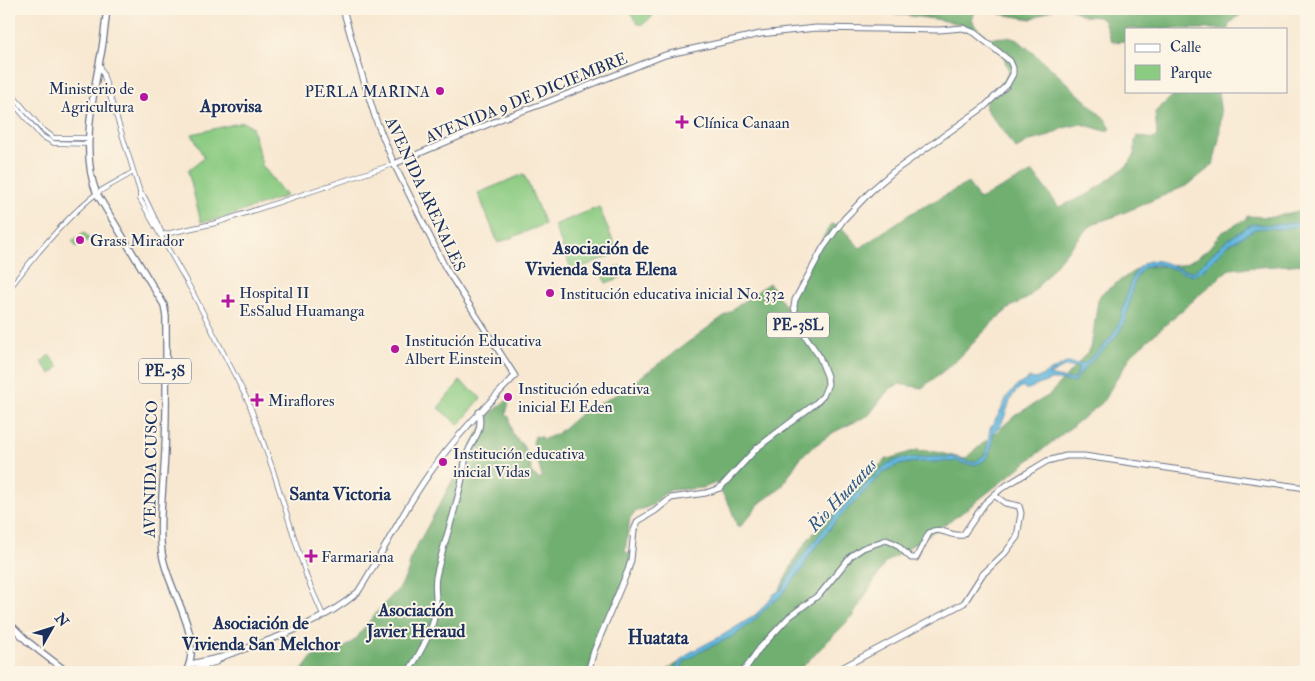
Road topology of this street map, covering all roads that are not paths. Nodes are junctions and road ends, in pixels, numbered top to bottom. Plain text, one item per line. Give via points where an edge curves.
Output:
1 (103, 9) edge
2 (107, 9) edge
3 (344, 9) edge
4 (100, 62) junction
5 (9, 90) edge
6 (9, 98) edge
7 (90, 141) junction
8 (394, 164) junction
9 (133, 172) junction
10 (97, 194) junction
11 (161, 235) junction
12 (9, 289) edge
13 (479, 412) junction
14 (1306, 488) edge
15 (994, 495) junction
16 (323, 615) junction
17 (9, 623) edge
18 (222, 657) junction
19 (190, 664) junction
20 (67, 672) edge
21 (186, 672) edge
22 (406, 672) edge
23 (588, 672) edge
24 (743, 672) edge
25 (834, 672) edge

1 - 4 highway, AVENIDA CUSCO / PE-3S
2 - 4 highway, AVENIDA CUSCO / PE-3S
3 - 8 main road, AVENIDA ARENALES via 376,120
4 - 7 highway, AVENIDA CUSCO / PE-3S via 94,89
4 - 9 street
5 - 7 street via 41,128 54,138
6 - 7 street via 41,136 54,144
7 - 10 highway, AVENIDA CUSCO / PE-3S via 90,174
8 - 11 street, AVENIDA 9 DE DICIEMBRE via 221,222
8 - 13 main road, AVENIDA ARENALES via 445,267 516,376
8 - 23 main road, AVENIDA 9 DE DICIEMBRE / PE-3SL via 505,117 681,50 746,36 816,28 968,29 1010,60 1013,68 1011,80 984,107 893,172 852,210 829,238 798,294 794,308 798,325 824,367 828,384 826,391 816,403 757,448 720,488 671,498 638,521 628,570
9 - 10 street
9 - 11 street via 140,199
10 - 12 street via 56,234
10 - 19 highway, AVENIDA CUSCO / PE-3S via 164,305 162,552 191,641
11 - 16 street via 252,410 307,578
13 - 16 main road via 430,472 358,592
13 - 22 main road via 481,425 465,460 436,579 433,624 427,640
14 - 15 main road via 1078,455 1047,461
15 - 24 main road via 963,535 937,529 929,533 916,558 911,558 896,544 886,540 851,556 820,594 789,617 759,649
15 - 25 main road via 1019,506 1017,537 982,575 964,603
16 - 18 main road via 297,630
17 - 20 highway
18 - 19 main road
18 - 21 main road
19 - 21 highway, PE-3S

